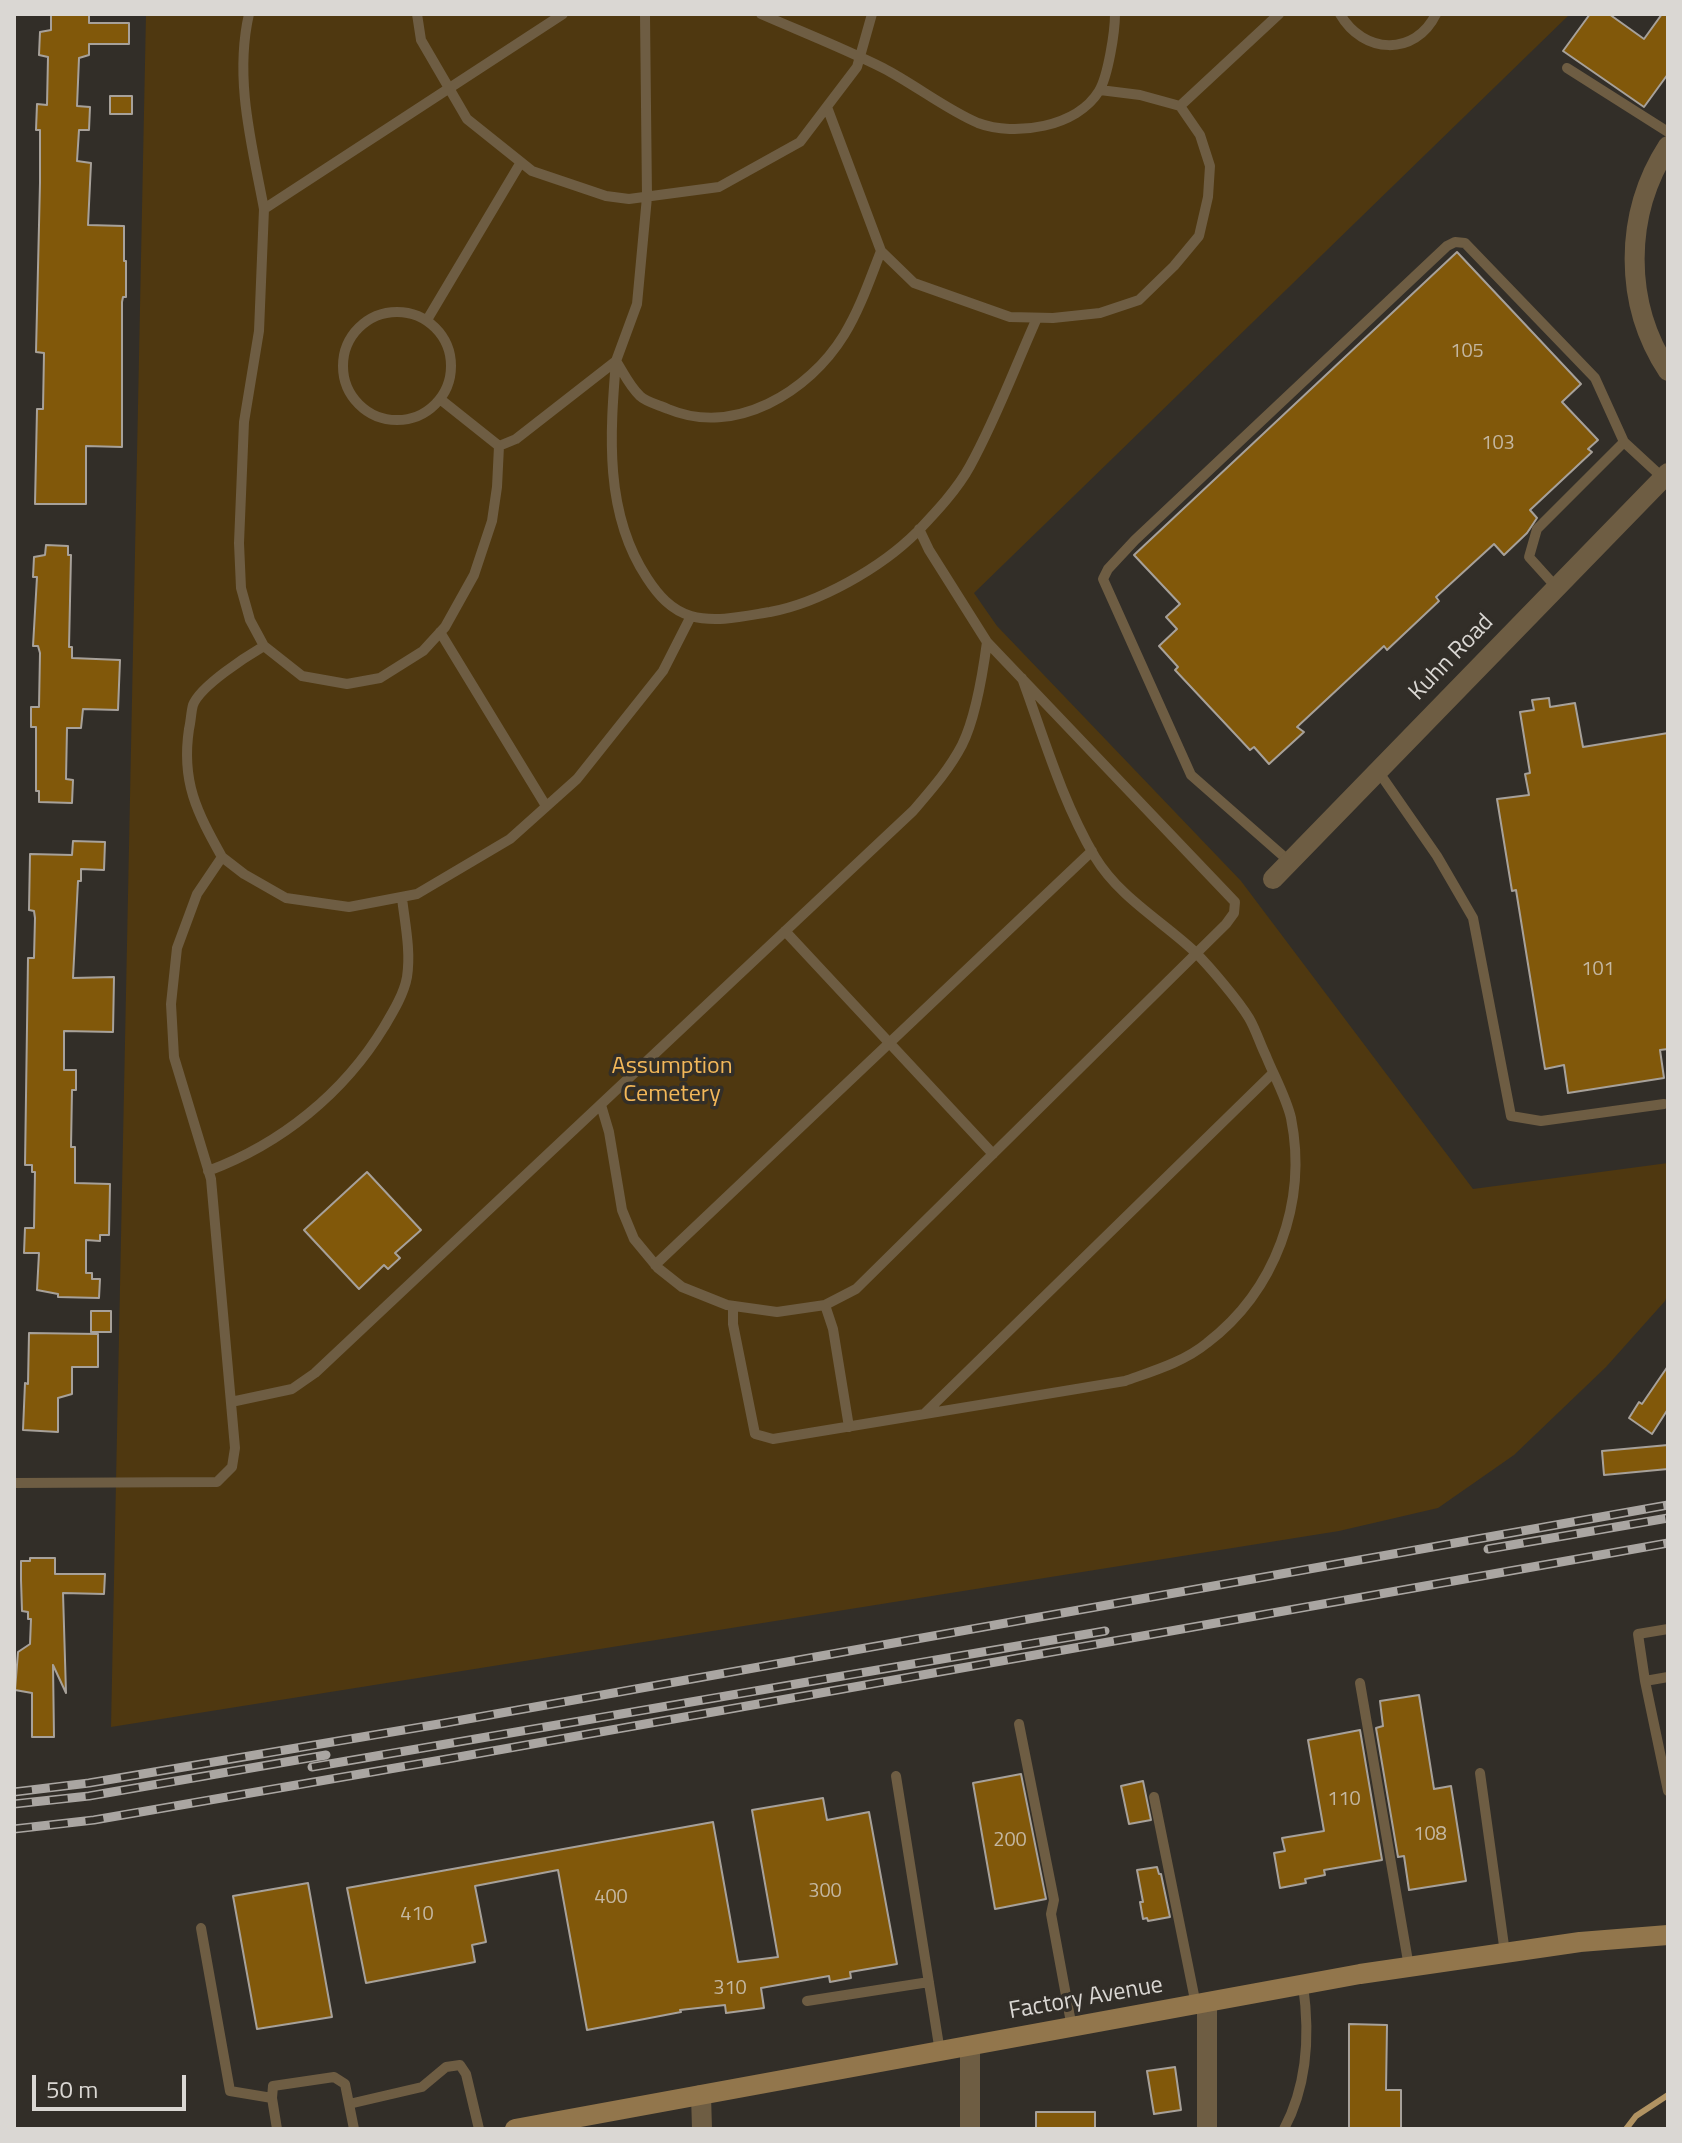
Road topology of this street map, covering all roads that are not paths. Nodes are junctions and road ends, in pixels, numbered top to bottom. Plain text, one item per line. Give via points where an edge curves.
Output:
1 (249, 14) edge
2 (417, 14) edge
3 (563, 14) edge
4 (639, 14) edge
5 (655, 14) edge
6 (761, 14) edge
7 (872, 14) edge
8 (1115, 14) edge
9 (1279, 14) edge
10 (1340, 14) edge
11 (1436, 14) edge
12 (645, 15) edge
13 (860, 57) junction
14 (1567, 68) dead end
15 (449, 89) junction
16 (1100, 90) junction
17 (1180, 106) junction
18 (827, 107) junction
19 (1668, 132) edge
20 (1668, 146) edge
21 (521, 162) junction
22 (1660, 177) edge
23 (647, 197) junction
24 (264, 209) junction
25 (881, 251) junction
26 (1037, 318) junction
27 (427, 320) junction
28 (616, 361) junction
29 (1668, 371) edge
30 (440, 399) junction
31 (1624, 442) junction
32 (499, 446) junction
33 (1665, 476) edge
34 (919, 529) junction
35 (1557, 588) junction
36 (691, 616) junction
37 (440, 632) junction
38 (987, 642) junction
39 (264, 646) junction
40 (1022, 678) junction
41 (1378, 771) junction
42 (546, 806) junction
43 (1092, 851) junction
44 (222, 857) junction
45 (1290, 862) junction
46 (1273, 879) dead end
47 (402, 898) junction
48 (785, 931) junction
49 (1196, 954) junction
50 (890, 1043) junction
51 (1273, 1073) junction
52 (1664, 1104) dead end
53 (601, 1105) junction
54 (993, 1154) junction
55 (208, 1171) junction
56 (655, 1265) junction
57 (825, 1305) junction
58 (733, 1306) junction
59 (231, 1402) junction
60 (924, 1414) junction
61 (849, 1427) junction
62 (14, 1483) edge
63 (1668, 1629) edge
64 (1668, 1677) edge
65 (1645, 1681) junction
66 (1360, 1683) dead end
67 (1019, 1724) dead end
68 (1480, 1773) dead end
69 (896, 1776) dead end
70 (1668, 1791) edge
71 (1154, 1797) dead end
72 (201, 1928) dead end
73 (1668, 1935) edge
74 (1505, 1953) junction
75 (1409, 1967) junction
76 (929, 1982) junction
77 (1303, 1985) junction
78 (807, 2001) dead end
79 (1202, 2004) junction
80 (1072, 2028) junction
81 (970, 2046) junction
82 (940, 2052) junction
83 (701, 2095) junction
84 (272, 2098) junction
85 (349, 2104) junction
86 (586, 2123) edge
87 (277, 2129) edge
88 (354, 2129) edge
89 (479, 2129) edge
90 (515, 2129) edge
91 (702, 2129) edge
92 (970, 2129) edge
93 (1207, 2129) edge
94 (1284, 2129) edge

1 - 24 lane via 243,94
2 - 15 lane via 421,40
3 - 15 lane
4 - 12 lane
5 - 12 lane
6 - 13 lane
7 - 13 lane
8 - 16 lane
9 - 17 lane
10 - 11 lane via 1362,38 1392,45 1421,35
12 - 23 lane
13 - 16 lane via 979,123 1017,131 1082,110
13 - 18 lane
14 - 19 lane
15 - 21 lane via 467,119
15 - 24 lane
16 - 17 lane
17 - 26 lane via 1200,135 1210,166 1199,236 1139,300 1100,313
18 - 23 lane via 800,142 719,187
18 - 25 lane
20 - 22 street
21 - 23 lane via 532,171 606,196
21 - 27 lane
22 - 29 street via 1641,202 1633,257 1641,315
23 - 28 lane via 637,304
24 - 39 lane via 259,331 244,422 239,543 241,588
25 - 26 lane via 914,283 1010,317
25 - 28 lane via 844,335 793,389 769,405 717,417 676,412 641,397
26 - 34 lane via 969,469
27 - 30 lane via 440,333 451,359
27 - 30 lane via 398,312 366,321 345,348 344,382 364,409 395,421 428,411
28 - 32 lane via 516,439
28 - 36 lane via 610,428 614,488 625,536 661,599
30 - 32 lane
31 - 33 lane
31 - 35 lane via 1537,529 1529,557
31 - 45 lane via 1595,378 1465,243 1455,242 1108,569 1103,579 1191,775
32 - 37 lane via 492,521 474,575
33 - 35 street, Kuhn Road
34 - 36 lane via 879,562 809,600 734,618
34 - 38 lane
35 - 41 street, Kuhn Road
36 - 42 lane via 663,671 631,713 577,779
37 - 39 lane via 423,651 380,678 347,684 302,676
37 - 42 lane
38 - 40 lane
38 - 48 lane via 964,743 946,773 913,811
39 - 44 lane via 218,678 194,703 186,775 197,813
40 - 43 lane via 1064,794
40 - 49 lane via 1235,902 1226,924
41 - 45 street, Kuhn Road
41 - 52 lane via 1473,918 1511,1116 1541,1121
42 - 47 lane via 510,839
43 - 49 lane via 1132,900
43 - 50 lane
44 - 47 lane via 286,898 349,907
44 - 55 lane via 197,894 177,948 171,1004 174,1057
45 - 46 street, Kuhn Road
47 - 55 lane via 407,978 367,1055 335,1092 284,1131 241,1159
48 - 50 lane
48 - 53 lane
49 - 51 lane via 1248,1017
49 - 54 lane
50 - 54 lane
50 - 56 lane
51 - 60 lane
51 - 60 lane via 1290,1116 1293,1203 1284,1239 1241,1312 1206,1345 1125,1381
53 - 56 lane via 622,1210 634,1239
53 - 59 lane via 315,1373 292,1389
54 - 57 lane via 856,1289
55 - 59 lane
56 - 58 lane via 682,1287
57 - 58 lane via 777,1312
57 - 61 lane
58 - 61 lane via 755,1434 773,1439
59 - 62 lane via 232,1467 217,1482
60 - 61 lane
63 - 65 lane via 1638,1634
64 - 65 lane
65 - 70 lane
66 - 75 lane
67 - 80 lane via 1054,1900 1051,1914
68 - 74 lane
69 - 76 lane
71 - 79 lane
72 - 84 lane via 230,2091
73 - 74 street, Factory Avenue
74 - 75 street, Factory Avenue
75 - 77 street, Factory Avenue
76 - 78 lane
76 - 82 lane
77 - 79 street, Factory Avenue
77 - 94 lane via 1307,2049 1296,2102
79 - 80 street, Factory Avenue
79 - 93 street
80 - 81 street, Factory Avenue
81 - 82 street, Factory Avenue
81 - 92 street
82 - 83 street, Factory Avenue
83 - 86 street, Factory Avenue
83 - 91 street
84 - 85 lane via 273,2086 334,2077 345,2084
84 - 87 lane
85 - 88 lane
85 - 89 lane via 422,2087 446,2067 460,2065
86 - 90 street, Factory Avenue

